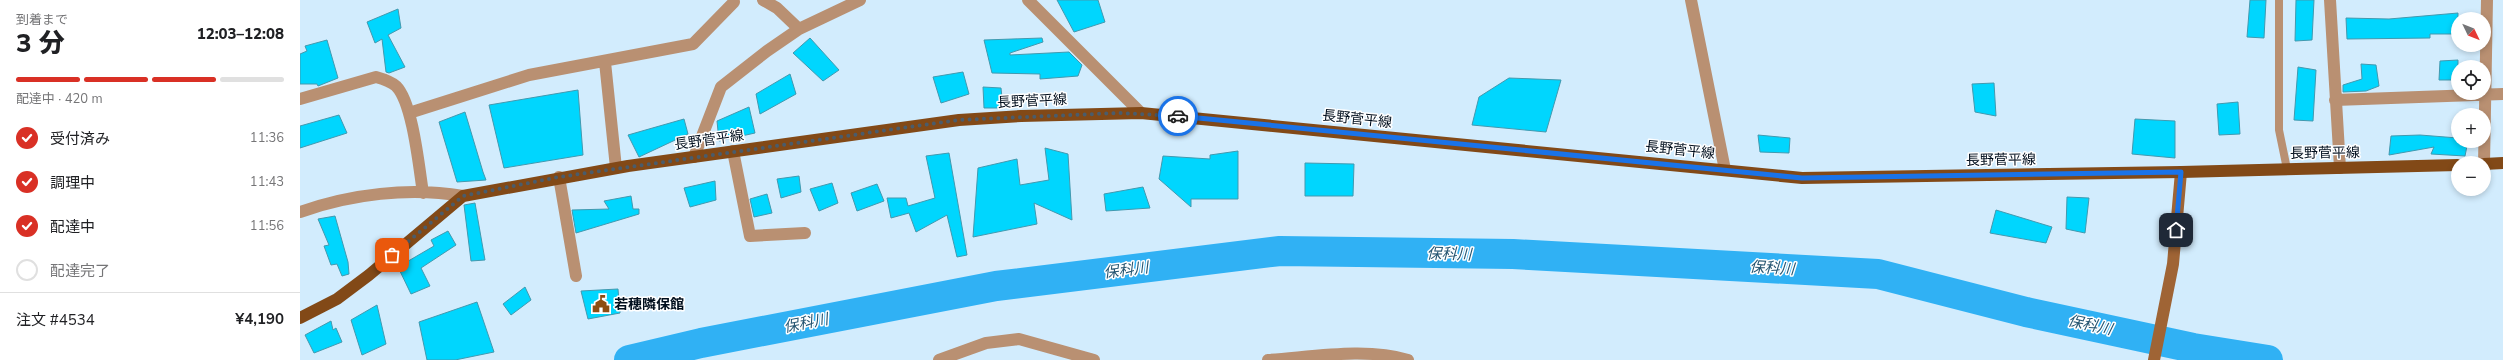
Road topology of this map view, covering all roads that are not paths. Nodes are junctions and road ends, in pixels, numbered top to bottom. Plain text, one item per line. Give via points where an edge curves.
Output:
1 (763, 0) edge
2 (860, 0) edge
3 (1028, 0) edge
4 (1691, 0) edge
5 (2279, 0) edge
6 (2330, 0) edge
7 (2486, 0) edge
8 (732, 1) edge
9 (799, 29) junction
10 (2485, 60) edge
11 (605, 62) junction
12 (2491, 94) edge
13 (2503, 94) edge
14 (2451, 95) edge
15 (300, 99) edge
16 (2335, 100) junction
17 (2485, 100) edge
18 (408, 113) junction
19 (1141, 113) junction
20 (733, 151) junction
21 (2484, 156) edge
22 (694, 157) junction
23 (2491, 164) edge
24 (2503, 164) edge
25 (2451, 165) edge
26 (616, 168) junction
27 (2340, 168) junction
28 (2287, 169) junction
29 (1725, 170) junction
30 (2181, 172) junction
31 (559, 177) junction
32 (424, 193) junction
33 (463, 196) junction
34 (300, 212) edge
35 (805, 233) dead end
36 (576, 276) dead end
37 (300, 318) edge
38 (939, 360) edge
39 (1094, 360) edge
40 (1268, 360) edge
41 (1408, 360) edge
42 (2154, 360) edge

1 - 9 street via 777,8
2 - 9 street
3 - 19 street
4 - 29 street
5 - 28 lane via 2279,130
6 - 16 street
7 - 10 street
8 - 11 street via 693,44
9 - 22 street via 721,87
11 - 18 street via 529,75
11 - 26 street
12 - 13 street
14 - 16 street
15 - 18 street via 376,78 396,86 404,98
16 - 27 street
17 - 21 street
18 - 32 street
19 - 20 main road, 長野菅平線 via 958,120
19 - 29 main road, 長野菅平線
20 - 22 main road, 長野菅平線
20 - 35 street via 750,236
22 - 26 main road, 長野菅平線
23 - 24 main road
25 - 27 main road, 長野菅平線
26 - 31 main road, 長野菅平線
27 - 28 main road, 長野菅平線
28 - 30 main road, 長野菅平線
29 - 30 main road, 長野菅平線 via 1802,178
30 - 42 main road via 2173,264
31 - 33 main road, 長野菅平線
31 - 36 street
32 - 33 street
32 - 34 street via 353,196
33 - 37 main road, 長野菅平線 via 369,275 337,298
38 - 39 street via 986,343 1019,339
40 - 41 street via 1331,355 1391,355

